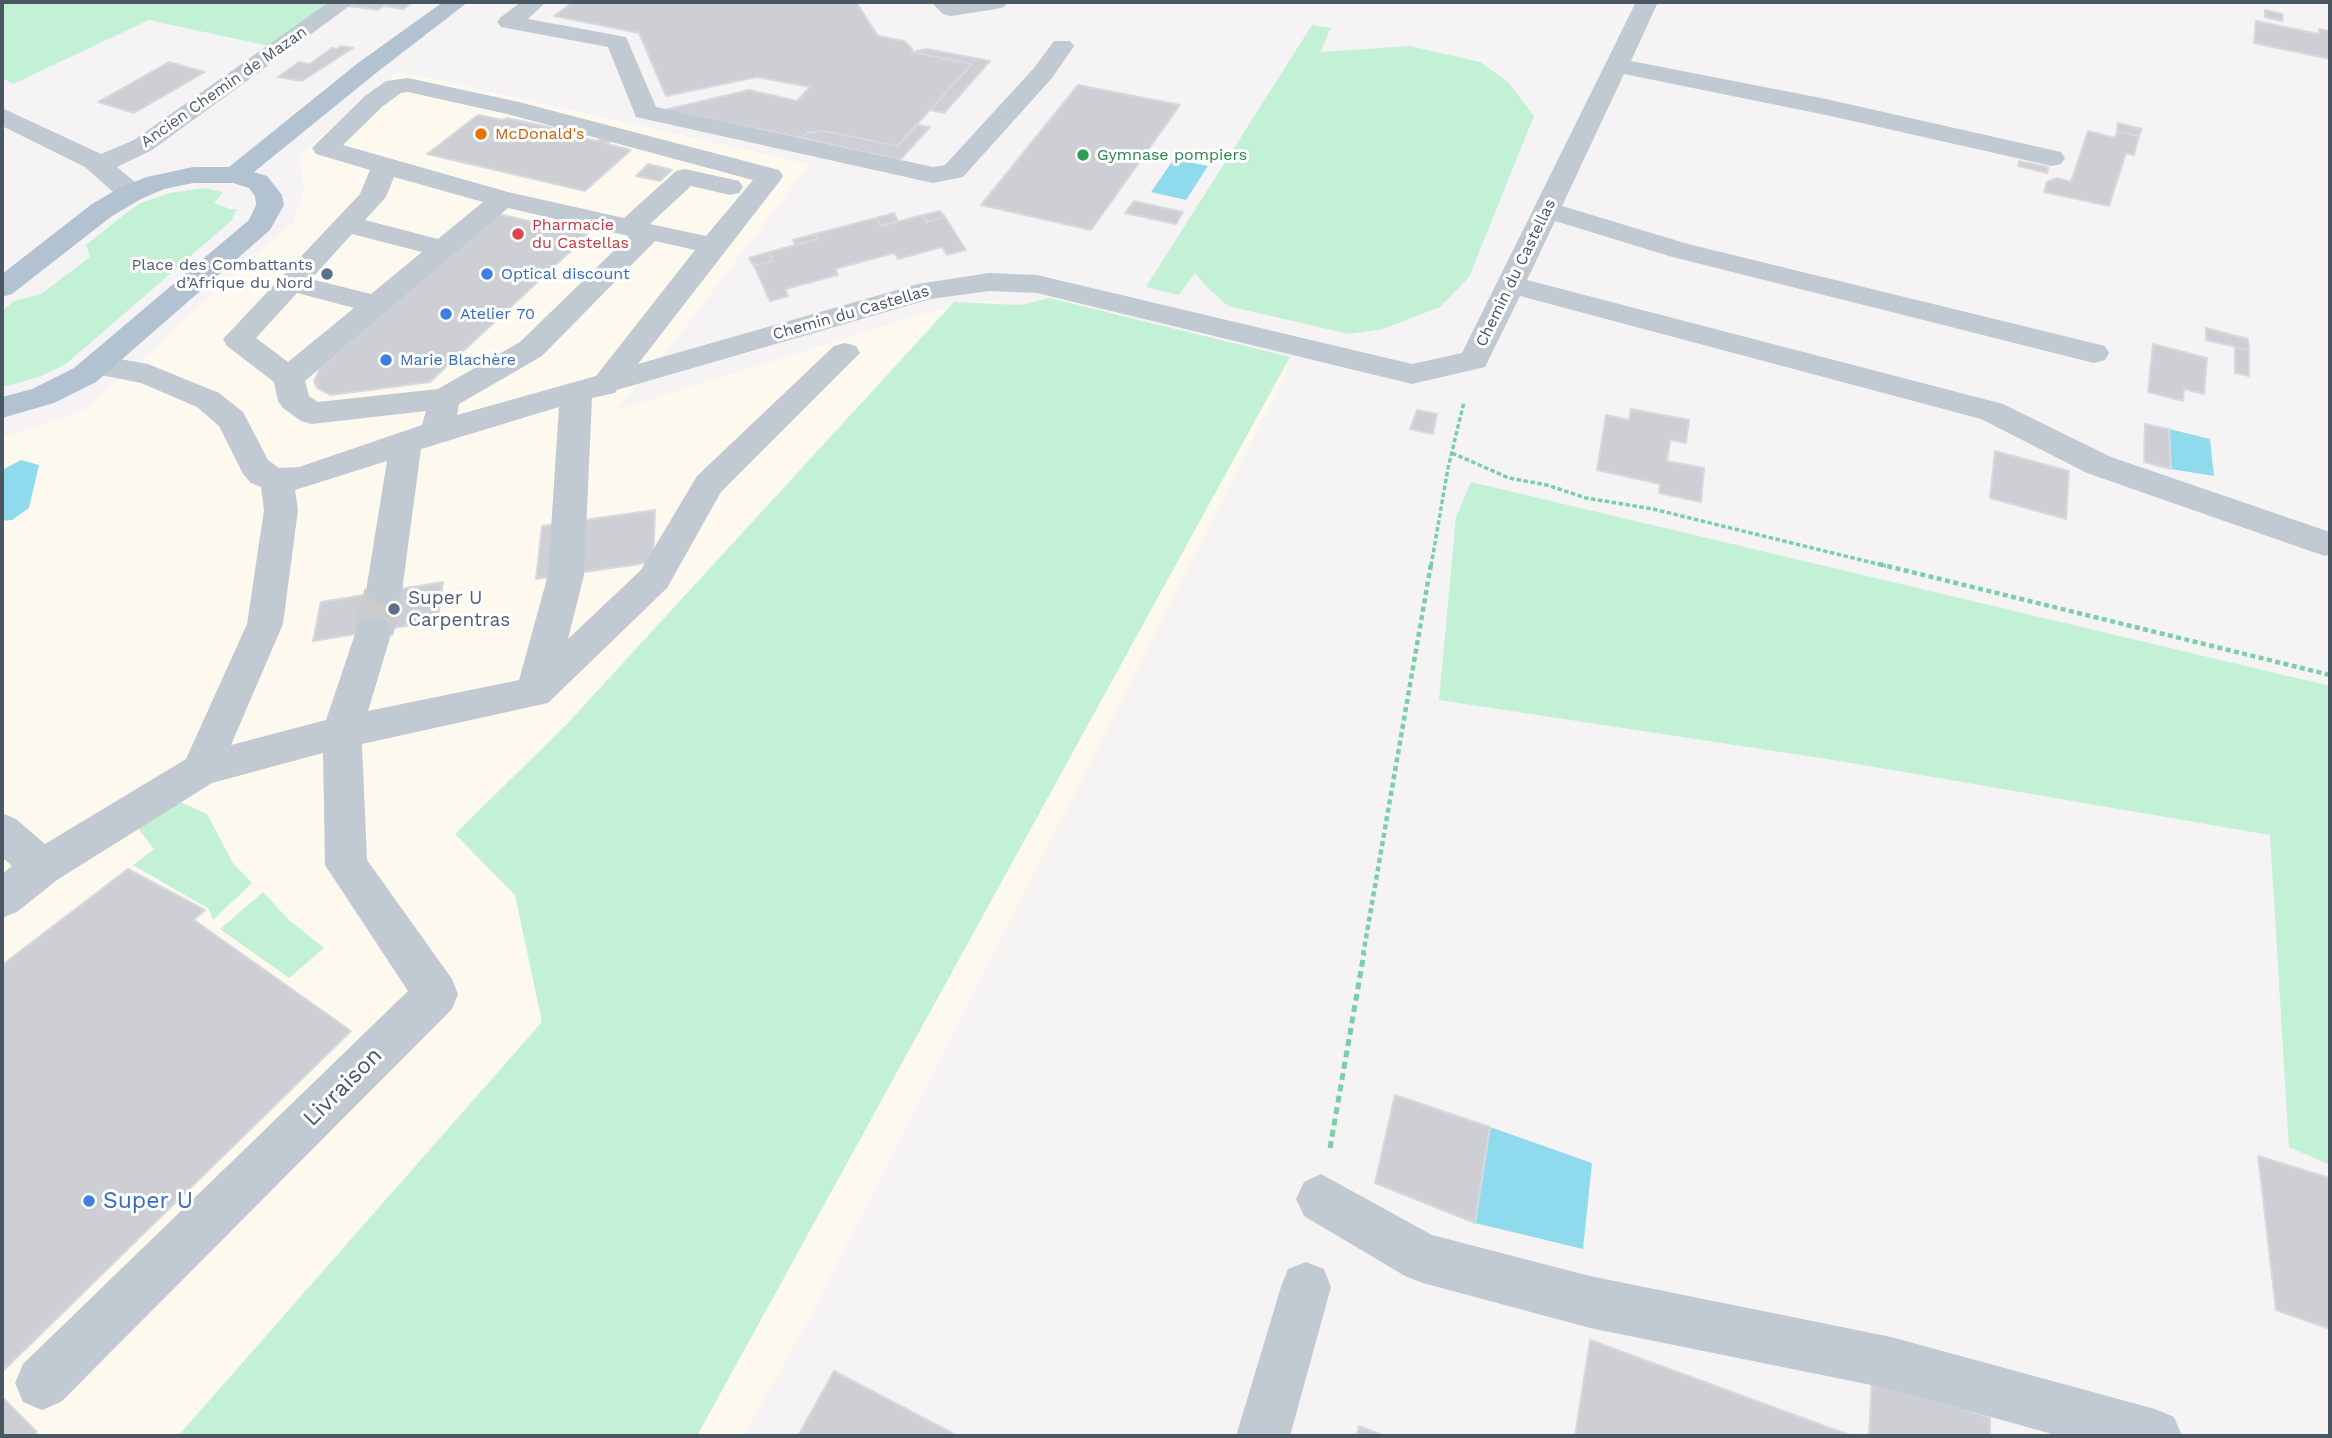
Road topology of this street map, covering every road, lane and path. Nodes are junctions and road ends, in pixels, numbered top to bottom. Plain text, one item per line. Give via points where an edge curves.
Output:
1 (344, 2) edge
2 (441, 2) edge
3 (457, 2) edge
4 (535, 2) edge
5 (942, 2) edge
6 (996, 2) edge
7 (1647, 2) edge
8 (1062, 46) dead end
9 (1615, 65) junction
10 (367, 68) junction
11 (2, 116) edge
12 (2052, 158) dead end
13 (100, 165) junction
14 (385, 166) junction
15 (235, 175) junction
16 (131, 193) junction
17 (756, 193) junction
18 (503, 199) junction
19 (1546, 210) junction
20 (346, 224) junction
21 (639, 230) junction
22 (713, 246) junction
23 (444, 249) junction
24 (292, 283) junction
25 (1510, 284) junction
26 (2, 288) edge
27 (377, 305) junction
28 (2094, 353) dead end
29 (845, 354) dead end
30 (1474, 360) junction
31 (97, 365) junction
32 (289, 379) junction
33 (590, 390) junction
34 (445, 399) junction
35 (2, 408) edge
36 (421, 437) junction
37 (1452, 453) junction
38 (277, 480) junction
39 (2325, 543) dead end
40 (384, 591) tunnel mouth
41 (374, 631) tunnel mouth
42 (2330, 675) edge
43 (535, 692) junction
44 (342, 732) junction
45 (201, 770) junction
46 (2, 831) edge
47 (42, 867) junction
48 (2, 899) edge
49 (1321, 1199) joint
50 (1306, 1287) dead end
51 (42, 1383) dead end
52 (1263, 1436) edge
53 (2155, 1436) edge

1 - 13 street, Ancien Chemin de Mazan via 143,145
2 - 10 main road
3 - 10 main road
4 - 8 street via 509,22 618,42 645,113 933,175 954,171
5 - 6 street via 951,9
7 - 9 street, Chemin du Castellas
9 - 12 street
9 - 19 street, Chemin du Castellas
10 - 15 main road
11 - 13 street
13 - 16 street
14 - 17 street via 325,148 374,101 395,86 408,85 510,107 770,176
14 - 18 street
14 - 20 street via 372,197
15 - 16 main road via 173,178
15 - 31 main road via 264,188 270,205 260,225
16 - 26 main road via 102,210
17 - 21 street via 685,177
17 - 22 street
18 - 21 street
18 - 23 street
19 - 25 street, Chemin du Castellas
19 - 28 street via 1679,250
20 - 23 street
20 - 24 street
21 - 22 street
21 - 34 street via 531,349
22 - 33 street
23 - 27 street
24 - 27 street
24 - 32 street via 239,339
25 - 30 street, Chemin du Castellas
25 - 39 street via 1992,411 2099,465
27 - 32 street
29 - 43 street via 709,484 654,579
30 - 33 street, Chemin du Castellas via 1412,373 1037,284 989,282 928,290
30 - 37 path
31 - 35 main road via 43,396
31 - 38 street via 148,374 208,400 232,420 255,466
32 - 34 street via 294,401 312,413
33 - 36 street, Chemin du Castellas
33 - 43 street via 566,575
34 - 36 street
36 - 38 street, Chemin du Castellas via 301,478
36 - 40 street
37 - 42 path via 1509,478 1586,498 1653,509
37 - 49 path
38 - 45 street via 281,510 265,624
41 - 44 street
43 - 44 street
44 - 45 street
44 - 51 street, Livraison via 346,866 436,994
45 - 47 street
46 - 47 street
47 - 48 street
49 - 53 street via 1423,1258 1590,1302 1891,1363
50 - 52 street

